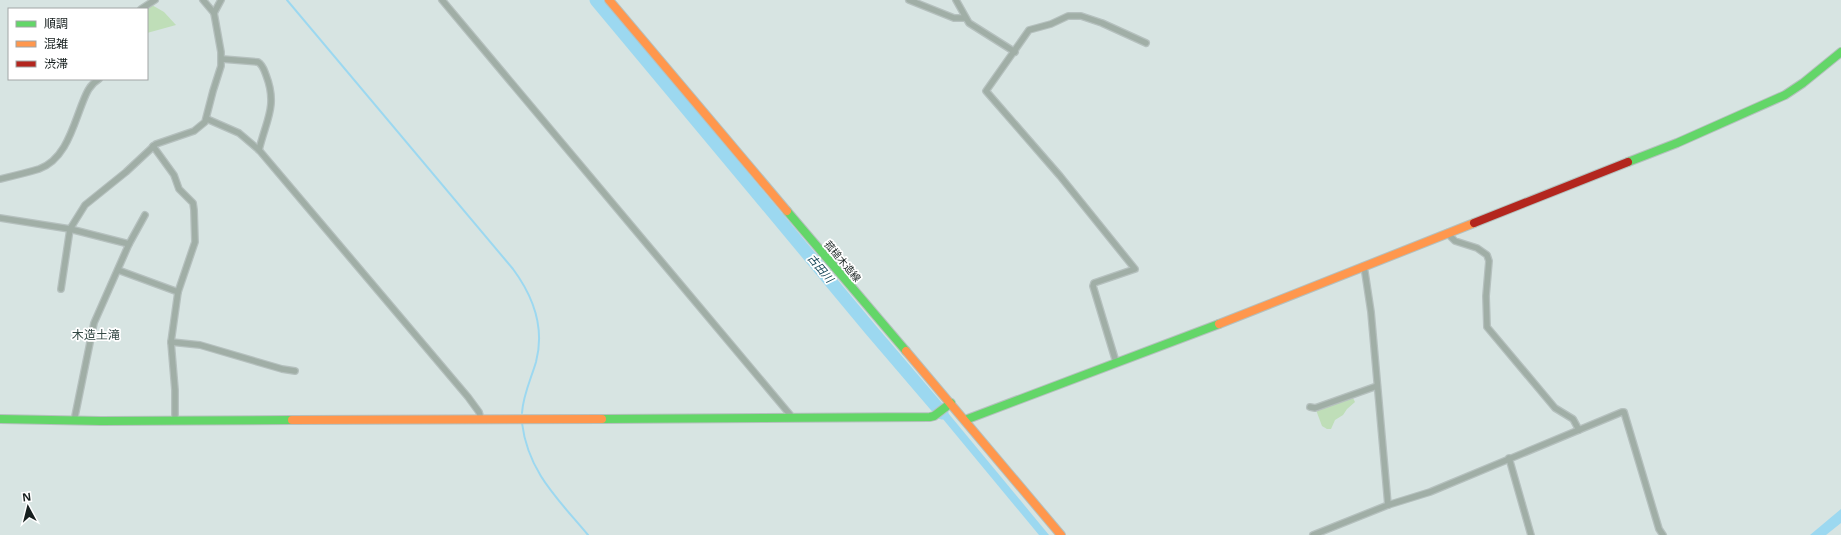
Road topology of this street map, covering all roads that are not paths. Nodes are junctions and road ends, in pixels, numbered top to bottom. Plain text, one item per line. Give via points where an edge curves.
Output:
1 (154, 0) edge
2 (203, 0) edge
3 (221, 0) edge
4 (442, 0) edge
5 (609, 0) edge
6 (909, 0) edge
7 (956, 0) edge
8 (142, 8) edge
9 (214, 13) junction
10 (965, 18) junction
11 (1146, 43) dead end
12 (1015, 52) junction
13 (1841, 52) edge
14 (222, 59) junction
15 (98, 80) edge
16 (207, 119) junction
17 (153, 146) junction
18 (259, 150) junction
19 (0, 179) edge
20 (145, 215) dead end
21 (0, 218) edge
22 (70, 229) junction
23 (1447, 234) junction
24 (129, 244) junction
25 (1364, 266) junction
26 (118, 270) junction
27 (61, 289) dead end
28 (178, 292) junction
29 (171, 342) junction
30 (1116, 362) junction
31 (295, 371) dead end
32 (1377, 386) junction
33 (948, 404) junction
34 (1310, 407) dead end
35 (792, 417) junction
36 (0, 419) edge
37 (481, 419) junction
38 (175, 420) junction
39 (965, 420) junction
40 (74, 421) junction
41 (1579, 430) junction
42 (1509, 458) junction
43 (1388, 505) junction
44 (1061, 535) edge
45 (1313, 535) edge
46 (1531, 535) edge
47 (1663, 535) edge

1 - 8 street
2 - 9 street
3 - 9 street
4 - 35 street
5 - 33 street, 菰槌木造線
6 - 10 street via 954,18
7 - 10 street
9 - 14 street
10 - 12 street
11 - 12 street via 1102,23 1081,16 1068,16 1029,30
12 - 30 street via 986,90 1135,269 1094,283 1093,286
13 - 23 street via 1803,83 1772,102 1678,143
14 - 16 street
14 - 18 street via 258,62 265,72 272,107
15 - 19 street via 89,87 67,141 54,160 39,169
16 - 17 street via 200,128
16 - 18 street via 239,133
17 - 22 street via 126,172 91,199 77,215
17 - 28 street via 174,175 179,189 194,206 195,242
18 - 37 street via 468,397
20 - 24 street
21 - 22 street
22 - 24 street
22 - 27 street
23 - 25 street
23 - 41 street via 1487,255 1488,327 1555,408 1573,419
24 - 26 street
25 - 30 street
25 - 32 street via 1371,312
26 - 28 street
26 - 40 street via 94,323
28 - 29 street
29 - 31 street via 200,345
29 - 38 street
30 - 39 street
32 - 34 street via 1315,408
32 - 43 street
33 - 35 street via 934,416
33 - 39 street, 菰槌木造線
35 - 37 street
36 - 40 street
37 - 38 street
38 - 40 street
39 - 44 street, 菰槌木造線
41 - 42 street
41 - 47 street via 1624,412
42 - 43 street via 1430,492
42 - 46 street
43 - 45 street

